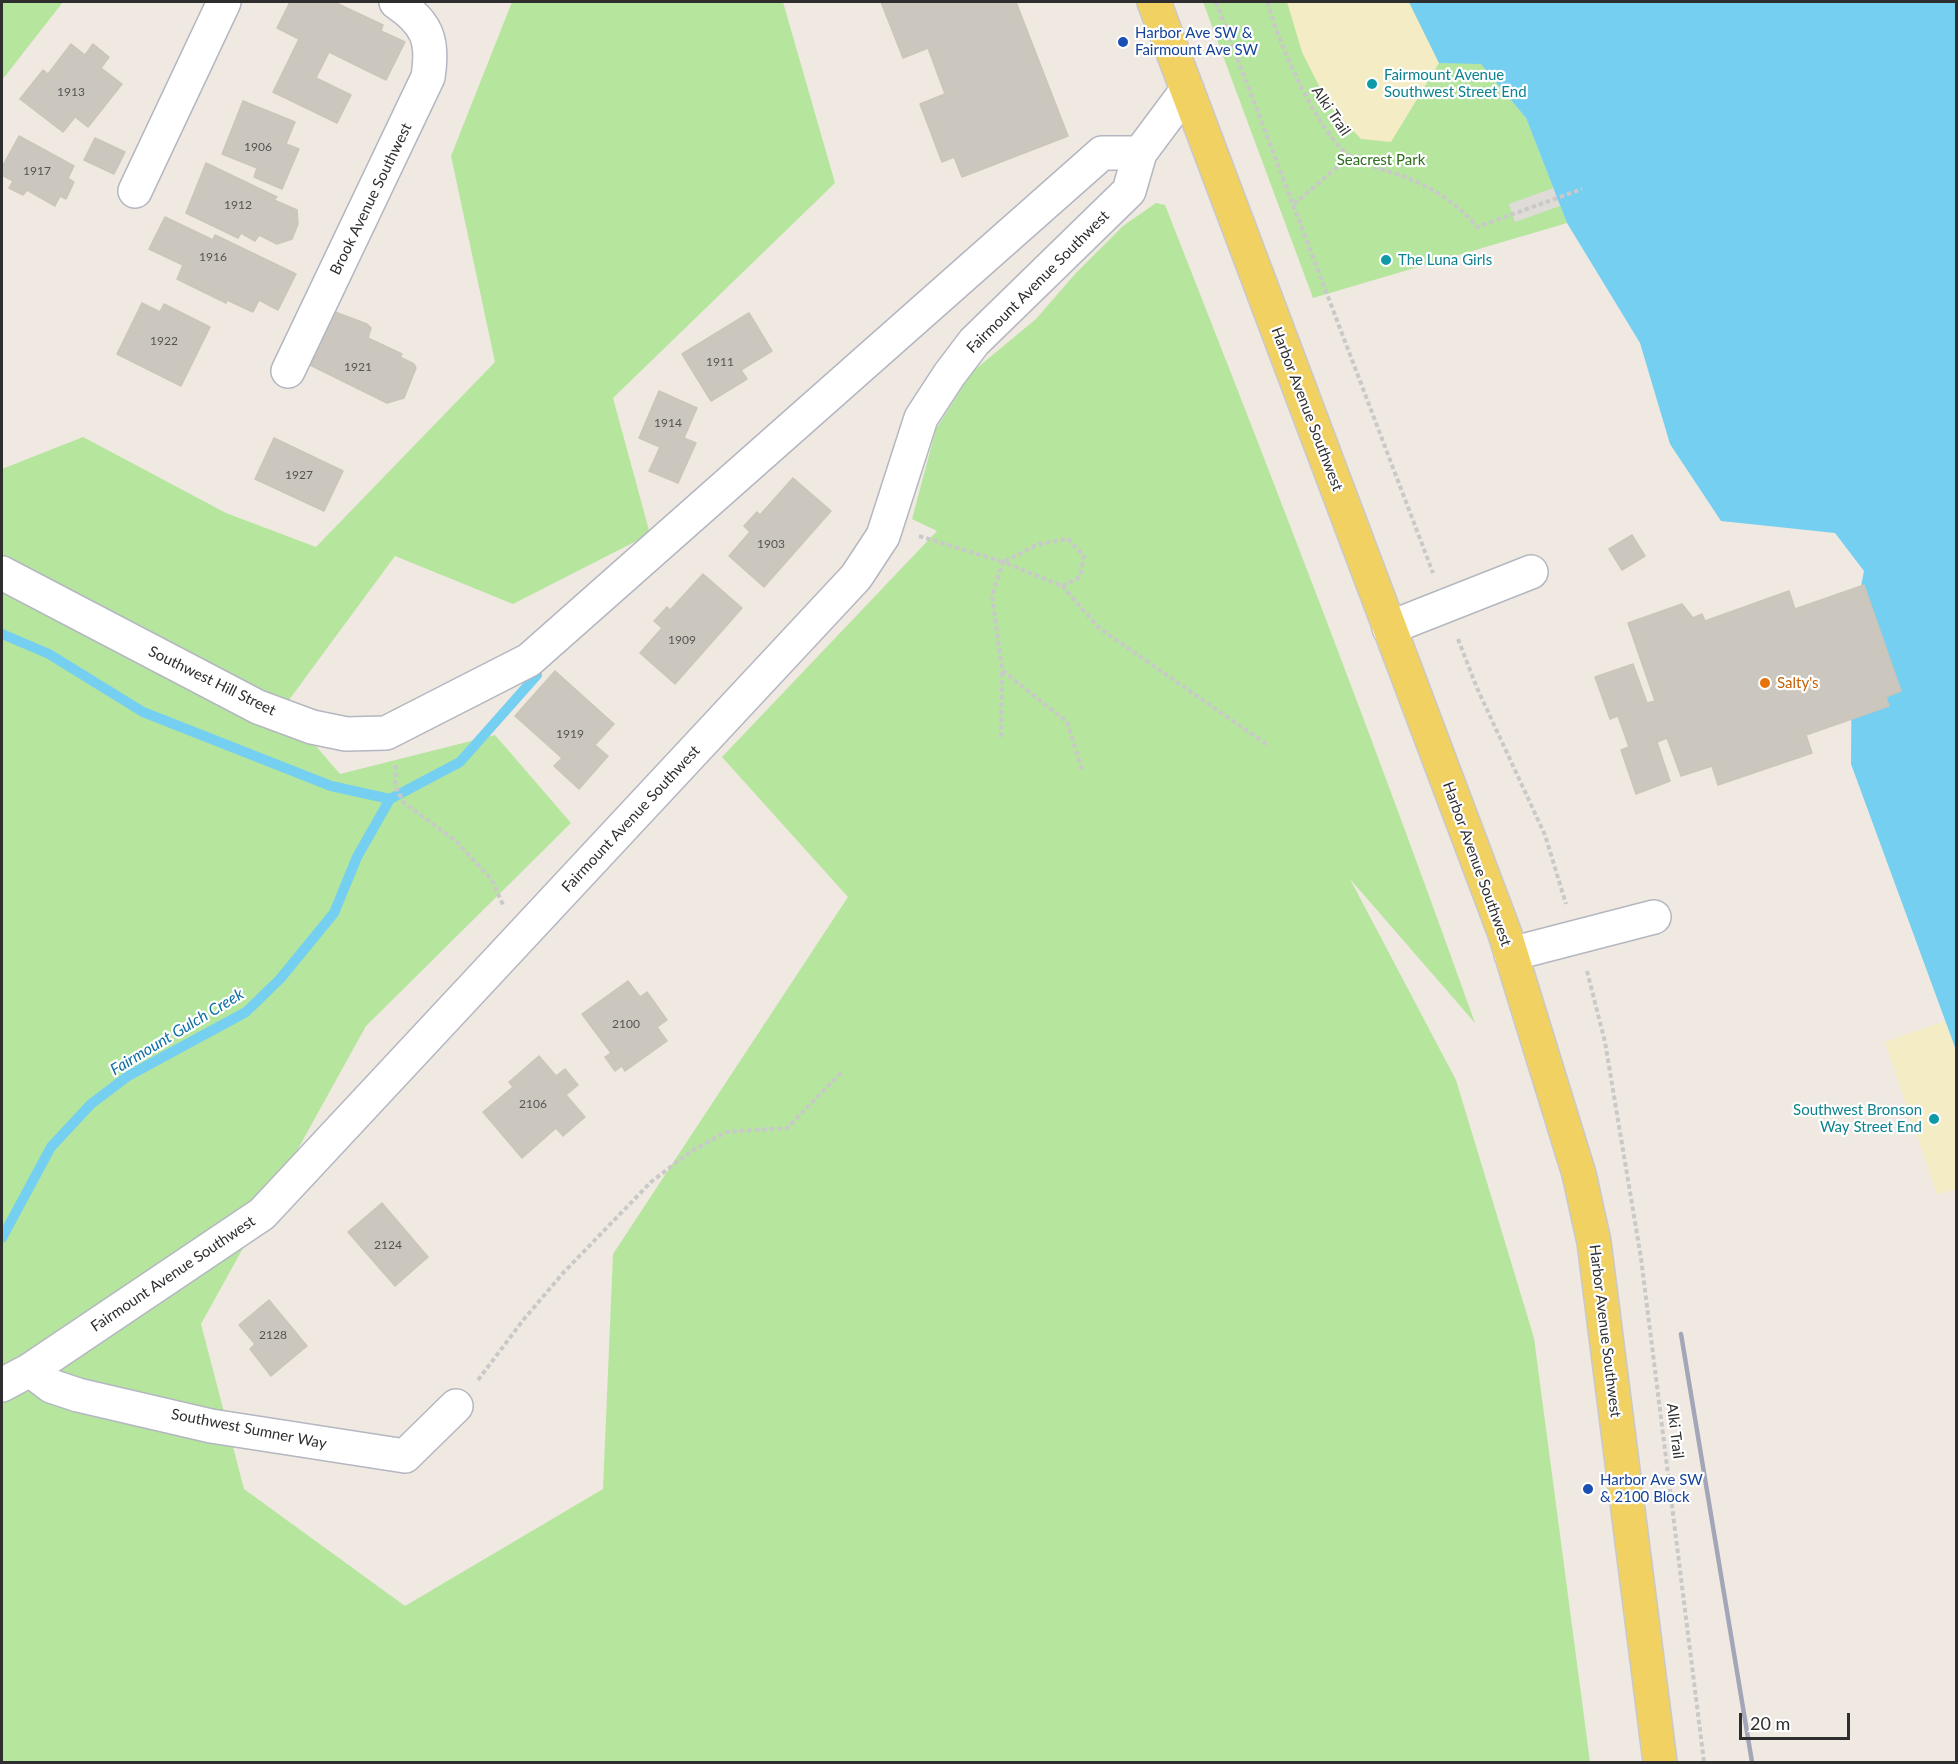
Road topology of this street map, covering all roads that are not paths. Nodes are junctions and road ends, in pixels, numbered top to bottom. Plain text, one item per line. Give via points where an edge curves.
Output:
1 (224, 2) edge
2 (396, 2) edge
3 (1154, 2) edge
4 (1187, 90) junction
5 (1140, 153) junction
6 (135, 191) dead end
7 (288, 371) dead end
8 (1531, 572) dead end
9 (2, 573) edge
10 (1389, 628) junction
11 (1654, 916) dead end
12 (1510, 954) junction
13 (30, 1370) junction
14 (2, 1385) edge
15 (456, 1406) road end
16 (1660, 1762) edge

1 - 6 street
2 - 7 street, Brook Avenue Southwest via 423,23 432,52 428,77
3 - 4 main road, Harbor Avenue Southwest
4 - 5 street, Fairmount Avenue Southwest
4 - 10 main road, Harbor Avenue Southwest
5 - 9 street, Southwest Hill Street via 1102,153 529,660 386,733 346,734 312,727 258,707
5 - 13 street, Fairmount Avenue Southwest via 1129,191 974,342 949,375 921,418 887,526 856,577 262,1214
8 - 10 street
10 - 12 main road, Harbor Avenue Southwest
11 - 12 street
12 - 16 main road, Harbor Avenue Southwest via 1579,1174 1593,1242
13 - 14 street, Fairmount Avenue Southwest
13 - 15 street, Southwest Sumner Way via 51,1386 69,1392 211,1426 405,1456

